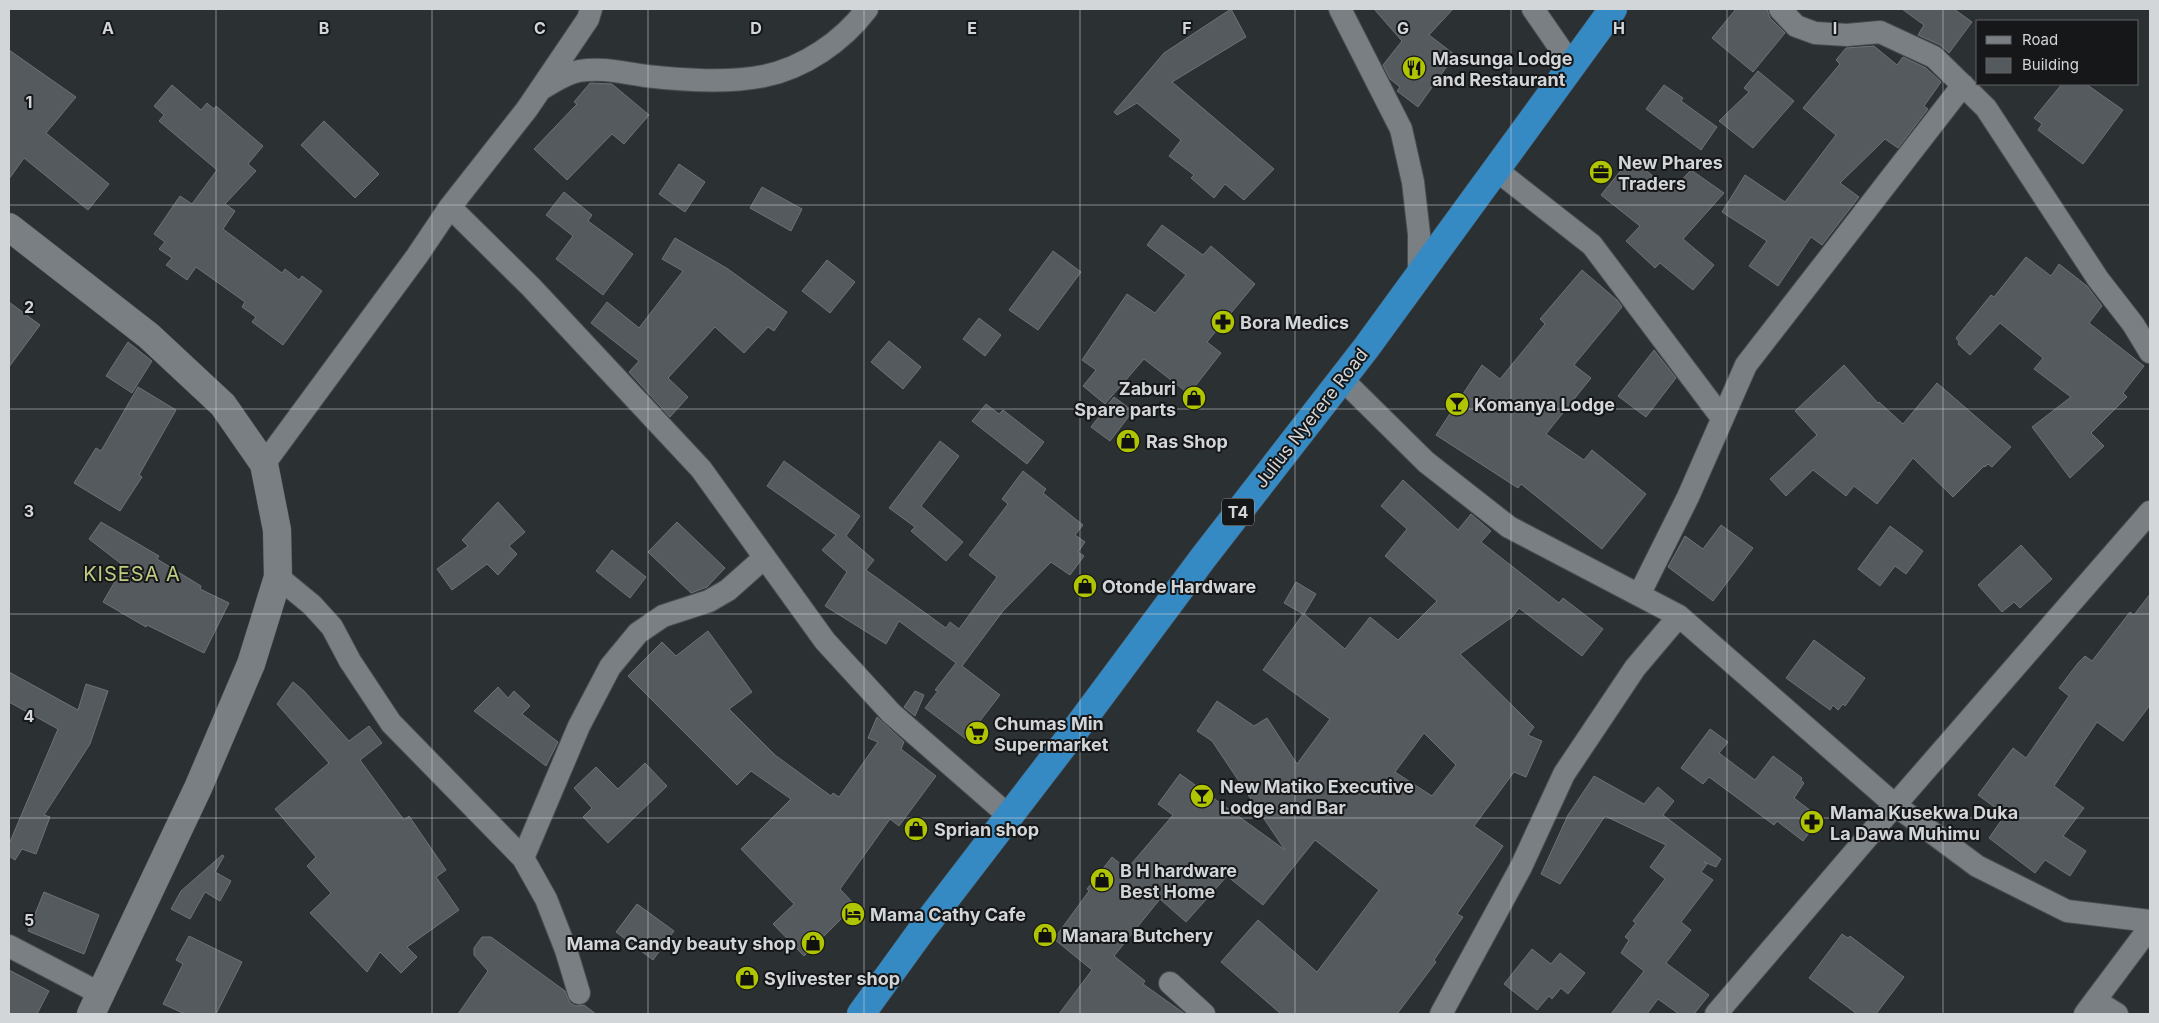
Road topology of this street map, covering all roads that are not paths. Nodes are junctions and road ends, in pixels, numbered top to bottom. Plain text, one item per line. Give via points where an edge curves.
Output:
1 (591, 9) edge
2 (867, 9) edge
3 (1340, 9) edge
4 (1612, 9) edge
5 (1780, 9) edge
6 (1543, 14) edge
7 (1571, 64) junction
8 (1963, 85) junction
9 (540, 89) junction
10 (1496, 168) junction
11 (450, 207) junction
12 (9, 227) edge
13 (1419, 274) junction
14 (2150, 352) edge
15 (1341, 378) junction
16 (1722, 418) junction
17 (264, 464) junction
18 (2150, 512) edge
19 (764, 558) junction
20 (278, 576) junction
21 (1639, 595) junction
22 (1679, 616) junction
23 (1895, 804) junction
24 (1009, 816) junction
25 (523, 858) junction
26 (2150, 921) edge
27 (2150, 927) edge
28 (9, 946) edge
29 (1170, 983) dead end
30 (579, 993) dead end
31 (96, 1004) edge
32 (2090, 1007) edge
33 (861, 1014) edge
34 (1204, 1014) edge
35 (1441, 1014) edge
36 (1716, 1014) edge
37 (2116, 1014) edge

1 - 9 street via 588,19
2 - 9 street via 841,38 819,53 764,76 703,80 646,76 607,68 576,71
3 - 13 street via 1401,129 1413,182
4 - 7 highway, Julius Nyerere Road / T4
5 - 8 street via 1796,26 1815,33 1880,32 1934,57
6 - 7 street
7 - 10 highway, Julius Nyerere Road / T4
8 - 14 street via 1986,108 2087,263
8 - 16 street via 1746,365
9 - 11 street
10 - 13 highway, Julius Nyerere Road / T4
10 - 16 street via 1592,244
11 - 17 street
11 - 19 street via 531,287 701,469
12 - 17 street via 149,336 222,405
13 - 15 highway, Julius Nyerere Road / T4
15 - 21 street via 1426,462 1508,527
15 - 24 highway, Julius Nyerere Road / T4
16 - 21 street via 1688,497
17 - 20 street via 277,530
18 - 23 street
19 - 24 street via 825,641 890,713
19 - 25 street via 709,602 663,616 638,633 610,667 579,726
20 - 25 street via 332,627 354,668 391,723
20 - 31 street via 251,664 198,788
21 - 22 street
22 - 23 street
22 - 35 street via 1635,668 1564,774 1521,867
23 - 26 street via 1977,866 2067,912
23 - 36 street
24 - 33 highway, Julius Nyerere Road / T4
25 - 30 street via 546,899
27 - 32 street
28 - 31 street
29 - 34 street
32 - 37 street

